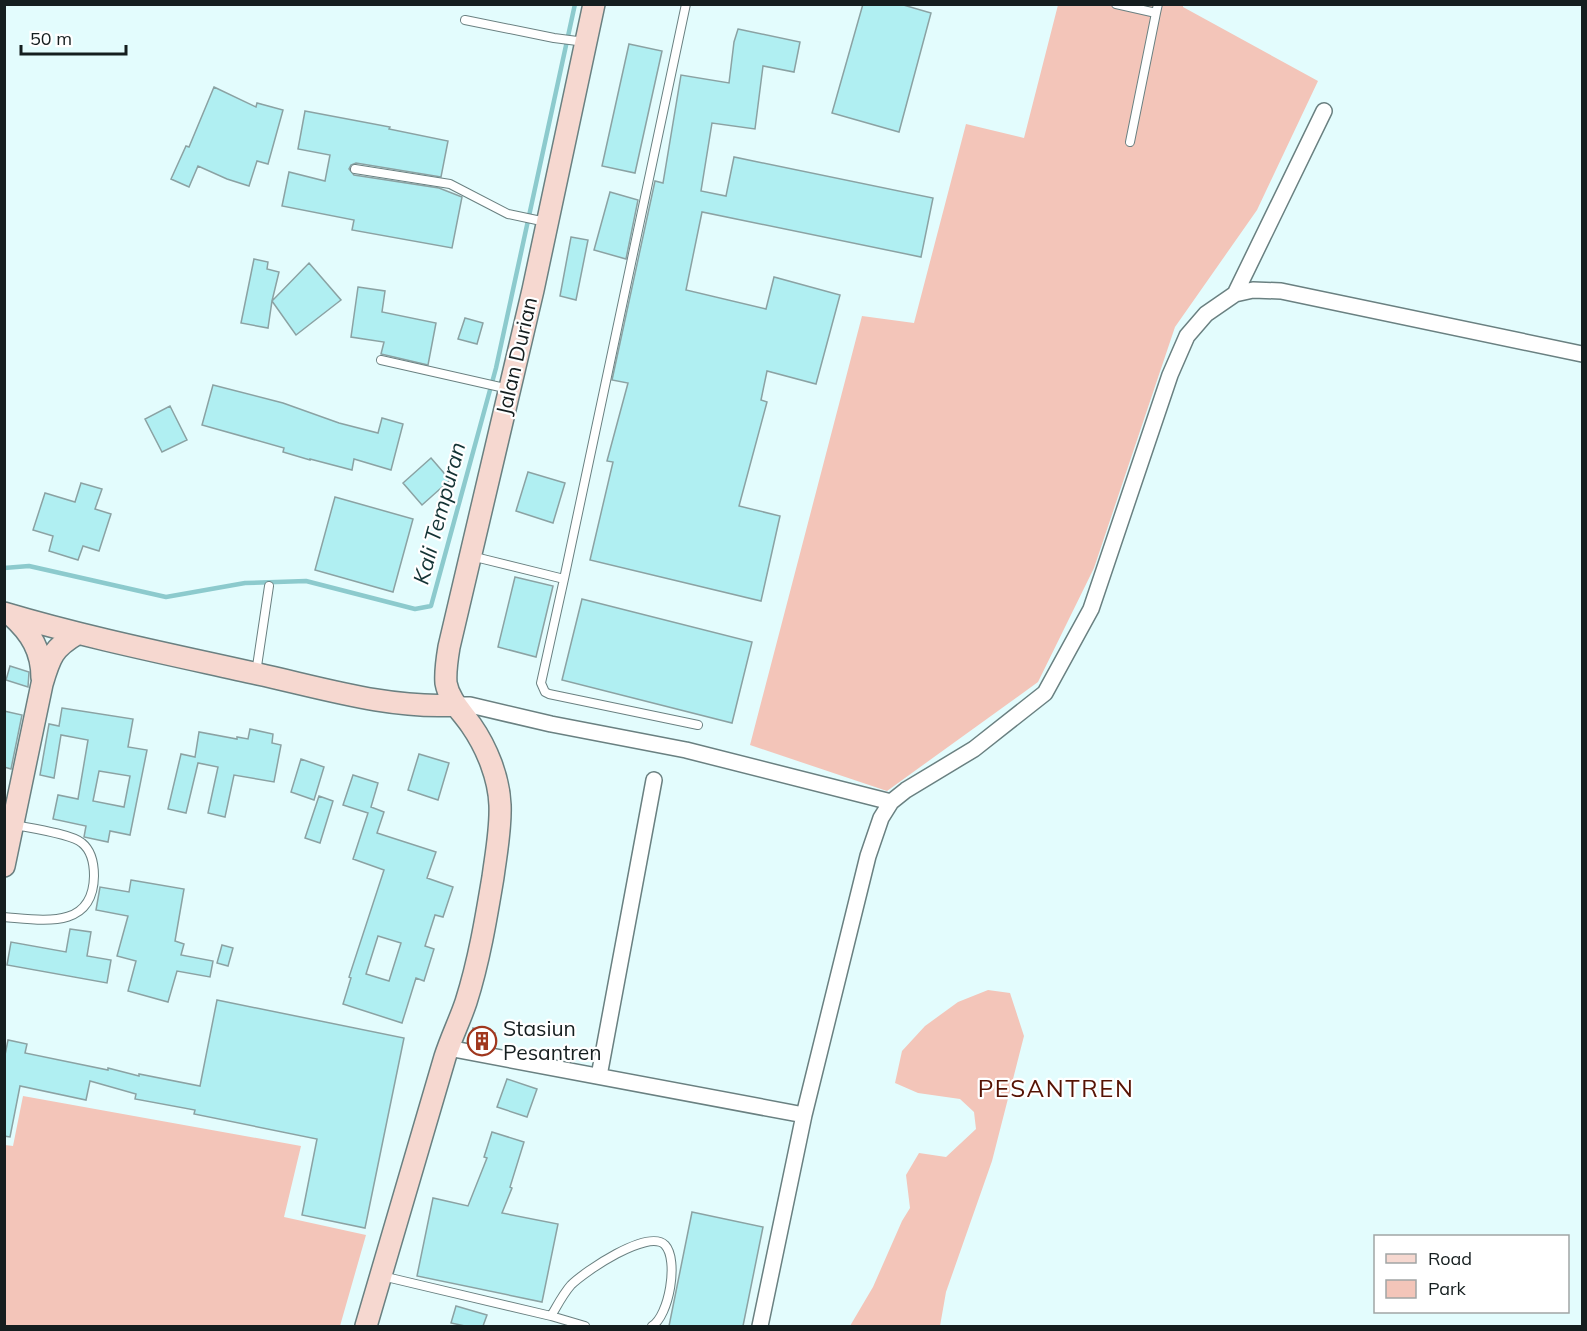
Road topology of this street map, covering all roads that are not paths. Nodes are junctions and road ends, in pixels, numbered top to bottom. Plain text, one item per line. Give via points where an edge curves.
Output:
1 (594, 4) edge
2 (686, 4) edge
3 (1116, 4) edge
4 (1157, 9) edge
5 (465, 20) dead end
6 (578, 41) junction
7 (1324, 111) dead end
8 (1130, 142) dead end
9 (356, 169) dead end
10 (540, 221) junction
11 (1235, 294) junction
12 (1582, 354) edge
13 (381, 360) dead end
14 (510, 389) junction
15 (470, 555) junction
16 (564, 579) junction
17 (269, 586) dead end
18 (8, 614) edge
19 (78, 634) junction
20 (256, 673) junction
21 (42, 684) junction
22 (455, 705) junction
23 (698, 724) dead end
24 (654, 780) dead end
25 (891, 802) junction
26 (13, 824) junction
27 (4, 866) edge
28 (4, 917) edge
29 (448, 1048) junction
30 (599, 1076) junction
31 (804, 1115) junction
32 (381, 1275) junction
33 (551, 1316) junction
34 (366, 1326) edge
35 (585, 1326) edge
36 (652, 1326) edge
37 (760, 1326) edge

1 - 6 main road, Jalan Durian
2 - 16 lane
3 - 4 lane
4 - 8 lane
5 - 6 lane
6 - 10 main road, Jalan Durian
7 - 11 street
9 - 10 lane via 450,184 508,214
10 - 14 main road, Jalan Durian
11 - 12 street via 1281,291
11 - 25 street via 1206,314 1187,336 1170,375 1091,609 1045,693 974,749
13 - 14 lane
14 - 15 main road, Jalan Durian
15 - 16 lane
15 - 22 main road, Jalan Durian via 446,669
16 - 23 lane via 541,682 545,692
17 - 20 lane
18 - 19 main road
18 - 21 main road via 25,628 38,650
19 - 20 main road
19 - 21 main road via 54,651
20 - 22 main road via 377,700 428,707
21 - 26 main road
22 - 25 street via 686,750
22 - 29 main road via 488,756 500,805 479,954
24 - 30 street
25 - 31 street via 874,835
26 - 27 main road
26 - 28 lane via 81,842 94,865 94,887 79,913 68,918
29 - 30 street
29 - 32 main road
30 - 31 street
31 - 37 street
32 - 33 lane
32 - 34 main road
33 - 35 lane
33 - 36 lane via 569,1287 584,1273 622,1250 657,1241 665,1245 670,1256 671,1281 666,1307 659,1322

